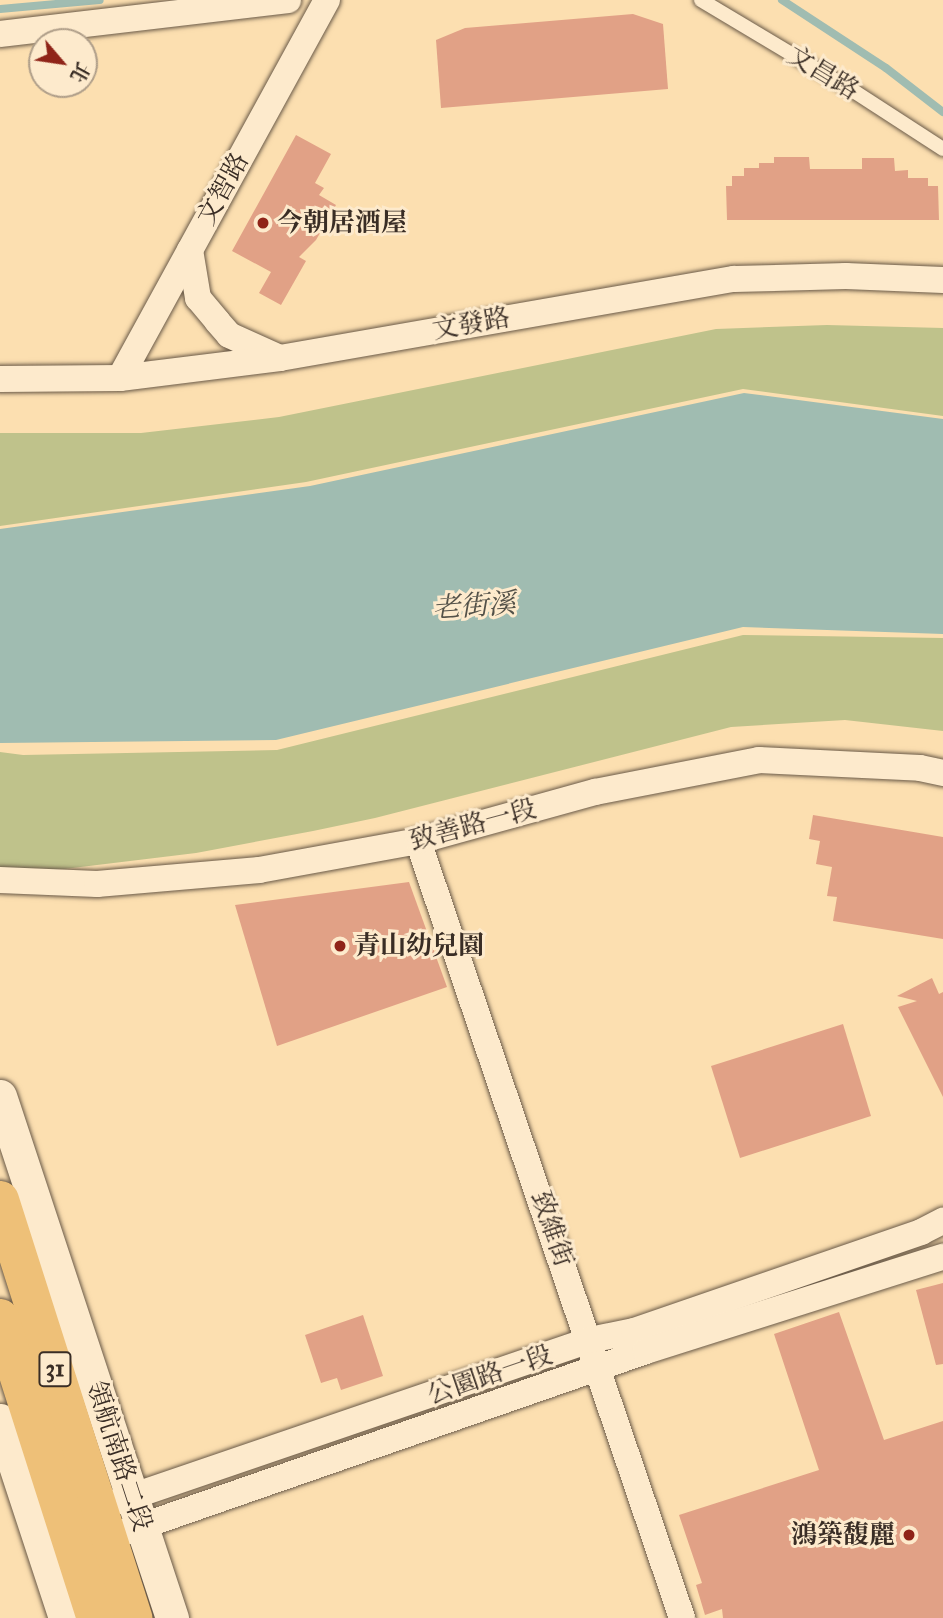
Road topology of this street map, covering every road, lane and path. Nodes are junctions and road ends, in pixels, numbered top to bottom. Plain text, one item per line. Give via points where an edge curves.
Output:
1 (288, 0) edge
2 (327, 0) edge
3 (701, 0) edge
4 (0, 34) edge
5 (943, 149) edge
6 (190, 250) junction
7 (943, 280) edge
8 (280, 358) junction
9 (120, 378) junction
10 (0, 379) edge
11 (943, 773) edge
12 (418, 841) junction
13 (0, 880) edge
14 (0, 1096) edge
15 (0, 1200) edge
16 (943, 1221) edge
17 (943, 1257) edge
18 (0, 1318) edge
19 (590, 1340) junction
20 (598, 1368) junction
21 (0, 1420) edge
22 (87, 1530) junction
23 (65, 1618) edge
24 (96, 1618) edge
25 (133, 1618) edge
26 (172, 1618) edge
27 (682, 1618) edge

1 - 4 street
2 - 6 street, 文智路
3 - 5 lane, 文昌路
6 - 8 street via 198,298 217,321 229,335
6 - 9 street, 文智路
7 - 8 street, 文發路 via 846,276 734,279
8 - 9 street, 文發路
9 - 10 street, 文發路
11 - 12 street, 致善路一段 via 759,760 595,792
12 - 13 street, 致善路一段 via 259,870 97,884
12 - 19 street, 致維街
14 - 22 street, 領航南路二段 / 31
15 - 22 main road, 領航南路二段 / 31
16 - 19 street, 公園路一段 via 634,1331
17 - 20 street, 公園路一段
18 - 22 main road, 領航南路二段 / 31
19 - 20 street, 致維街
19 - 22 street, 公園路一段
20 - 22 street, 公園路一段
20 - 27 street, 致維街
21 - 22 street, 領航南路二段 / 31
22 - 23 street, 領航南路二段 / 31
22 - 24 main road, 領航南路二段 / 31
22 - 25 main road, 領航南路二段 / 31
22 - 26 street, 領航南路二段 / 31

